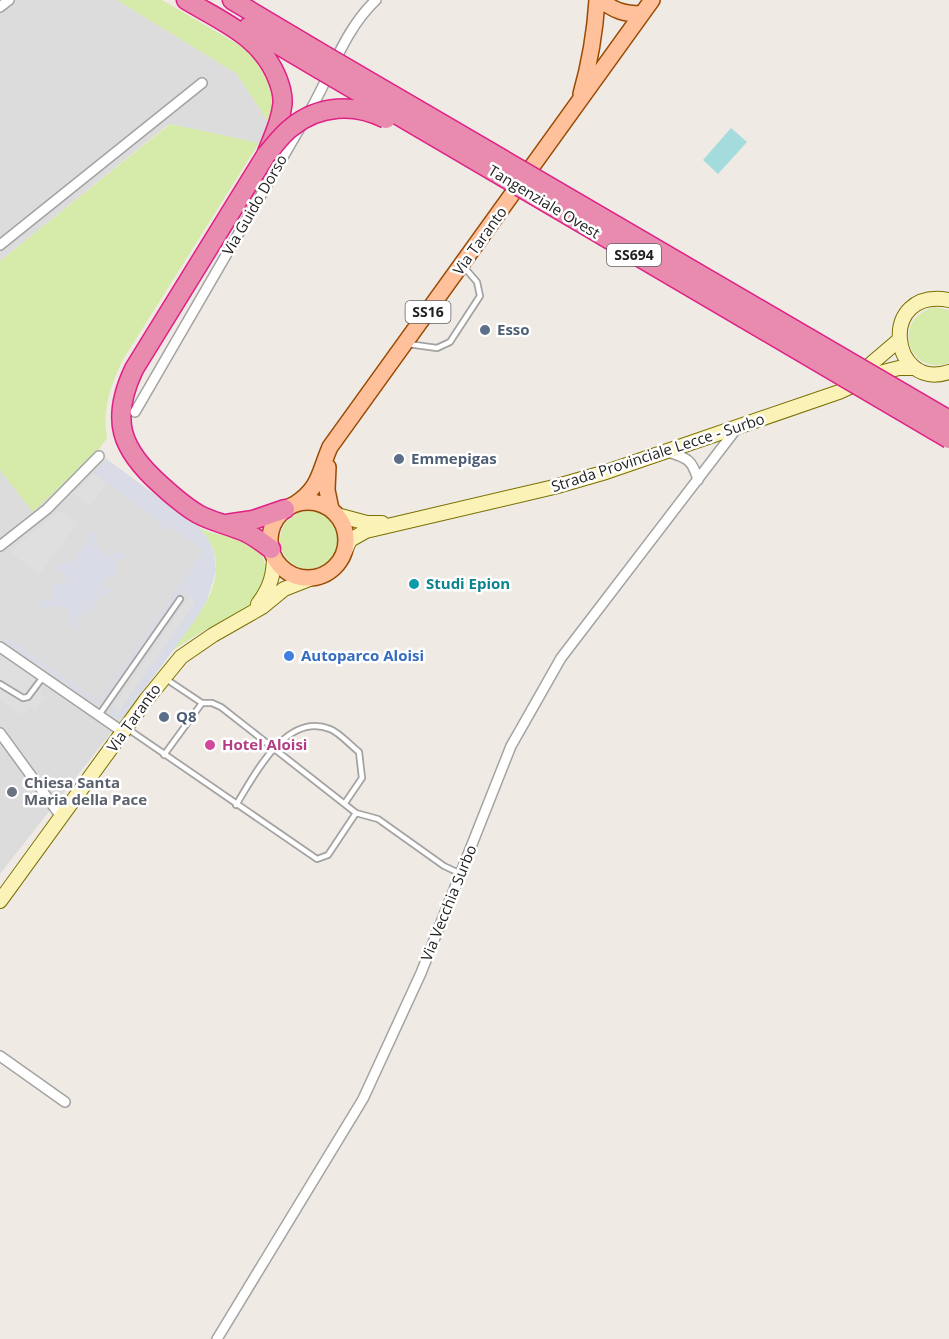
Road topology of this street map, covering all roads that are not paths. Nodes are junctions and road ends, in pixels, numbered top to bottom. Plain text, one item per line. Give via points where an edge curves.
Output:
1 (9, 0) edge
2 (186, 0) edge
3 (202, 0) edge
4 (232, 0) edge
5 (255, 0) edge
6 (376, 0) edge
7 (599, 0) edge
8 (652, 0) edge
9 (0, 7) edge
10 (641, 7) edge
11 (325, 58) junction
12 (202, 83) dead end
13 (577, 105) junction
14 (266, 155) junction
15 (503, 177) junction
16 (0, 245) edge
17 (463, 265) junction
18 (945, 296) edge
19 (899, 340) junction
20 (406, 343) junction
21 (915, 368) junction
22 (949, 372) edge
23 (839, 392) junction
24 (135, 412) dead end
25 (949, 420) edge
26 (348, 423) junction
27 (737, 428) junction
28 (949, 439) edge
29 (668, 452) junction
30 (99, 456) dead end
31 (698, 480) junction
32 (290, 507) junction
33 (334, 512) junction
34 (396, 523) junction
35 (225, 525) junction
36 (0, 546) edge
37 (345, 551) junction
38 (273, 553) junction
39 (312, 578) junction
40 (180, 598) dead end
41 (247, 617) junction
42 (0, 647) edge
43 (43, 677) junction
44 (164, 677) junction
45 (0, 684) edge
46 (202, 703) junction
47 (99, 716) junction
48 (125, 730) junction
49 (0, 733) edge
50 (273, 747) junction
51 (164, 755) junction
52 (345, 803) junction
53 (236, 805) junction
54 (356, 813) junction
55 (62, 818) junction
56 (461, 874) junction
57 (0, 901) edge
58 (0, 1056) edge
59 (64, 1102) dead end
60 (217, 1339) edge

1 - 9 street
2 - 14 highway via 256,45 275,72 283,105
3 - 11 highway, Tangenziale Ovest / SS694
4 - 11 highway, Tangenziale Ovest / SS694
5 - 11 highway
6 - 24 street, Via Guido Dorso via 347,36 313,106
7 - 10 main road via 627,14
7 - 13 main road via 591,60
8 - 10 main road, Via Taranto / SS16
10 - 13 main road, Via Taranto / SS16
11 - 15 highway, Tangenziale Ovest / SS694, bridge
11 - 25 highway, Tangenziale Ovest / SS694, bridge
12 - 16 street
13 - 17 main road, Via Taranto / SS16
14 - 15 highway, bridge via 290,128 309,116 341,108 360,109 480,170
14 - 35 highway via 145,348 122,401 121,422 135,459 176,499 197,514
15 - 28 highway, Tangenziale Ovest / SS694, bridge
17 - 20 main road, Via Taranto / SS16
17 - 20 lane via 477,282 480,296 450,342 437,348
18 - 19 street via 925,300 909,311 900,327
19 - 21 street via 901,351
19 - 23 street
20 - 26 main road, Via Taranto / SS16
21 - 22 street, Strada Provinciale Lecce - Surbo via 935,375
21 - 23 street, Strada Provinciale Lecce - Surbo via 883,372
23 - 27 street, Strada Provinciale Lecce - Surbo
26 - 32 main road, Via Taranto via 330,447 308,496
26 - 33 main road, Via Taranto via 326,477 327,499
27 - 29 street, Strada Provinciale Lecce - Surbo
27 - 31 street, Via Vecchia Surbo
29 - 31 street via 686,457
29 - 34 street, Strada Provinciale Lecce - Surbo via 554,488
30 - 36 street via 46,509
31 - 56 street, Via Vecchia Surbo via 561,658 511,746
32 - 33 main road via 310,502
32 - 35 highway
32 - 38 main road, Via Taranto via 276,519 272,529
33 - 34 street, Strada Provinciale Lecce - Surbo via 367,523
33 - 37 main road, Via Taranto via 346,535
34 - 37 street, Strada Provinciale Lecce - Surbo via 358,535 350,540
35 - 38 highway via 246,532
37 - 39 main road, Via Taranto via 334,568
38 - 39 main road via 286,571
38 - 41 street, Via Taranto via 270,585
39 - 41 street, Via Taranto via 284,589
40 - 47 lane
41 - 44 street, Via Taranto via 181,657
42 - 43 street
43 - 45 lane via 23,698
43 - 47 street
44 - 46 lane
44 - 48 street, Via Taranto
46 - 50 lane via 221,707
46 - 51 lane
47 - 48 street
48 - 51 lane
48 - 55 street, Via Taranto
49 - 55 street
50 - 52 lane
50 - 52 lane via 294,732 314,726 330,729 352,746 359,752 362,778
50 - 53 lane
51 - 53 lane
52 - 54 lane
53 - 54 lane via 317,859 328,855
54 - 56 lane via 378,819
55 - 57 street, Via Taranto
56 - 60 street, Via Vecchia Surbo via 422,973 363,1099
58 - 59 street

